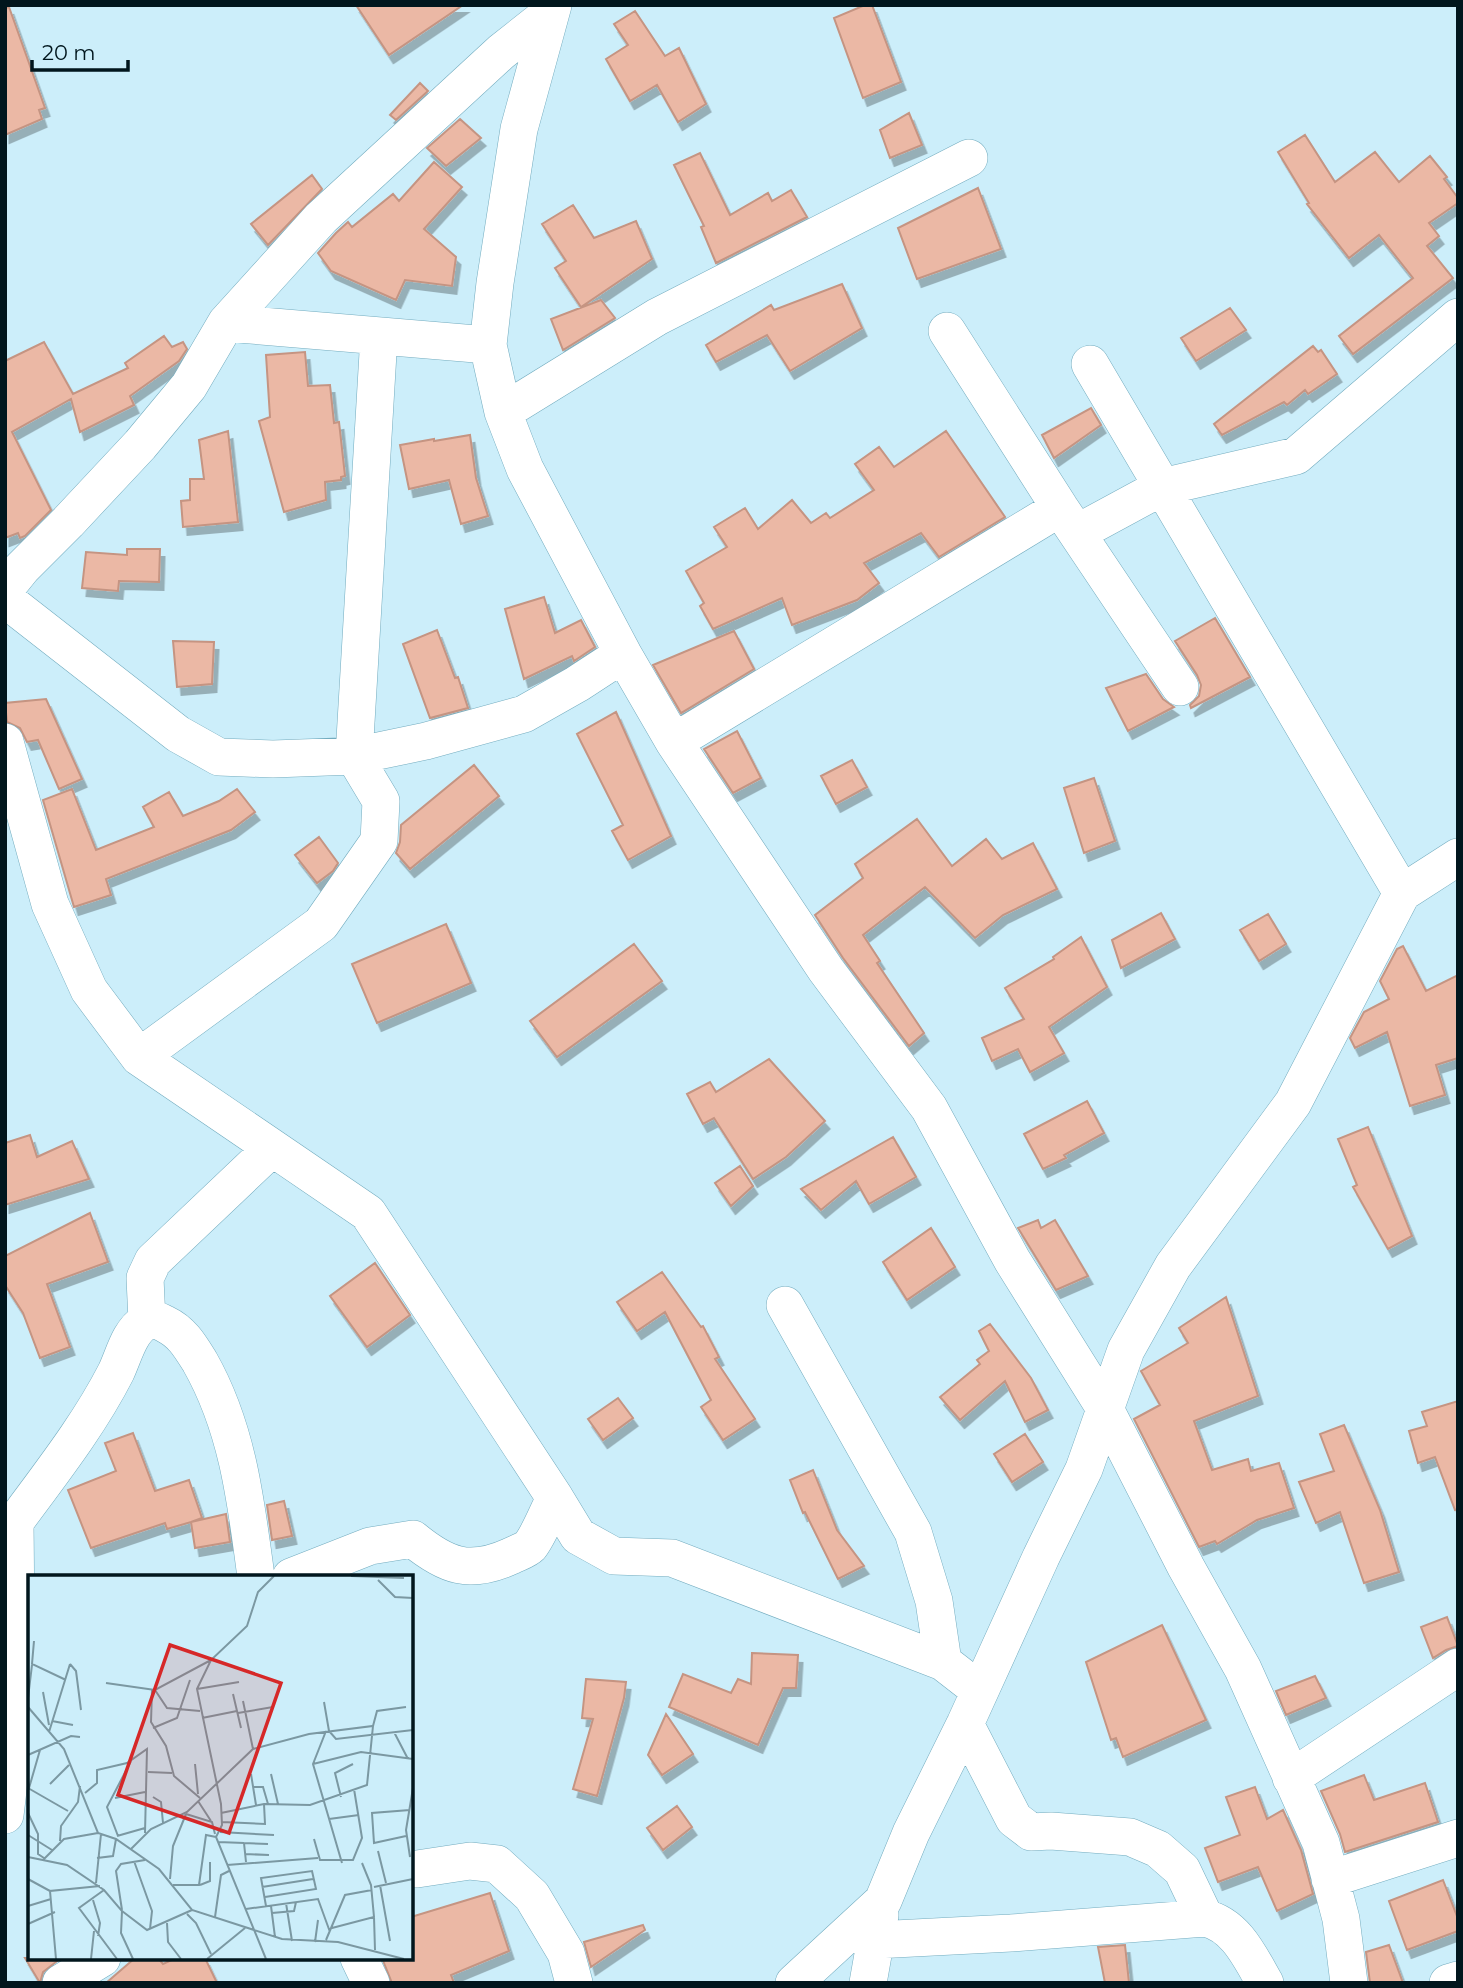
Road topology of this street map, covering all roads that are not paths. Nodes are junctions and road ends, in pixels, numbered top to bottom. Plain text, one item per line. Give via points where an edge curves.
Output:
1 (551, 10) edge
2 (970, 158) dead end
3 (1458, 317) edge
4 (226, 323) junction
5 (947, 331) dead end
6 (379, 336) junction
7 (488, 345) junction
8 (1090, 364) dead end
9 (503, 412) junction
10 (1162, 487) junction
11 (1068, 521) junction
12 (5, 590) edge
13 (5, 600) edge
14 (622, 654) junction
15 (1180, 687) dead end
16 (5, 742) edge
17 (674, 742) junction
18 (354, 756) junction
19 (1458, 857) edge
20 (1402, 893) junction
21 (139, 1056) junction
22 (272, 1148) junction
23 (785, 1305) dead end
24 (147, 1321) junction
25 (1104, 1407) junction
26 (555, 1497) junction
27 (10, 1527) edge
28 (256, 1575) edge
29 (296, 1575) edge
30 (943, 1662) junction
31 (1458, 1667) edge
32 (979, 1690) junction
33 (965, 1724) junction
34 (1291, 1778) junction
35 (5, 1815) edge
36 (1458, 1838) edge
37 (418, 1869) dead end
38 (1330, 1879) junction
39 (883, 1901) junction
40 (1205, 1917) junction
41 (875, 1940) junction
42 (99, 1960) edge
43 (360, 1960) edge
44 (1458, 1980) edge
45 (61, 1983) edge
46 (371, 1983) edge
47 (574, 1983) edge
48 (794, 1983) edge
49 (868, 1983) edge
50 (1265, 1983) edge
51 (1349, 1983) edge
52 (1448, 1983) edge

1 - 4 street via 321,218
1 - 7 street via 519,129
2 - 9 street via 657,317
3 - 10 street via 1296,456
4 - 6 street
4 - 12 street via 189,386
5 - 11 street
6 - 7 street
6 - 18 street
7 - 9 street
8 - 10 street
9 - 14 street via 524,469
10 - 11 street
10 - 20 street
11 - 15 street
11 - 17 street
13 - 18 street via 178,734 219,757
14 - 17 street
14 - 18 street via 524,714
16 - 21 street via 50,904 89,990
17 - 25 street via 826,970 929,1108 1012,1260
18 - 21 street via 381,801 379,841 321,924
19 - 20 street
20 - 25 street via 1293,1103 1172,1266 1126,1350
21 - 22 street
22 - 24 street via 153,1261 145,1278
22 - 26 street via 368,1213
23 - 30 street via 913,1532 934,1601
24 - 27 street via 135,1331 81,1431
24 - 28 street via 155,1319 177,1329 210,1380 240,1467
25 - 32 street via 1084,1469
25 - 34 street via 1243,1669
26 - 29 street via 529,1547 503,1559 455,1566 412,1539 370,1546
26 - 30 street via 578,1536 614,1556 672,1558
27 - 35 street via 16,1654 13,1756
30 - 32 street
31 - 34 street
32 - 33 street
33 - 39 street
33 - 40 street via 1014,1819 1031,1832 1130,1837 1158,1849 1182,1871
34 - 38 street via 1321,1843
36 - 38 street
37 - 47 street via 470,1861 497,1864 532,1896 566,1953
38 - 51 street via 1341,1919
39 - 41 street
39 - 48 street
40 - 41 street
40 - 50 street via 1230,1929
41 - 49 street
42 - 45 street
43 - 46 street
44 - 52 street

